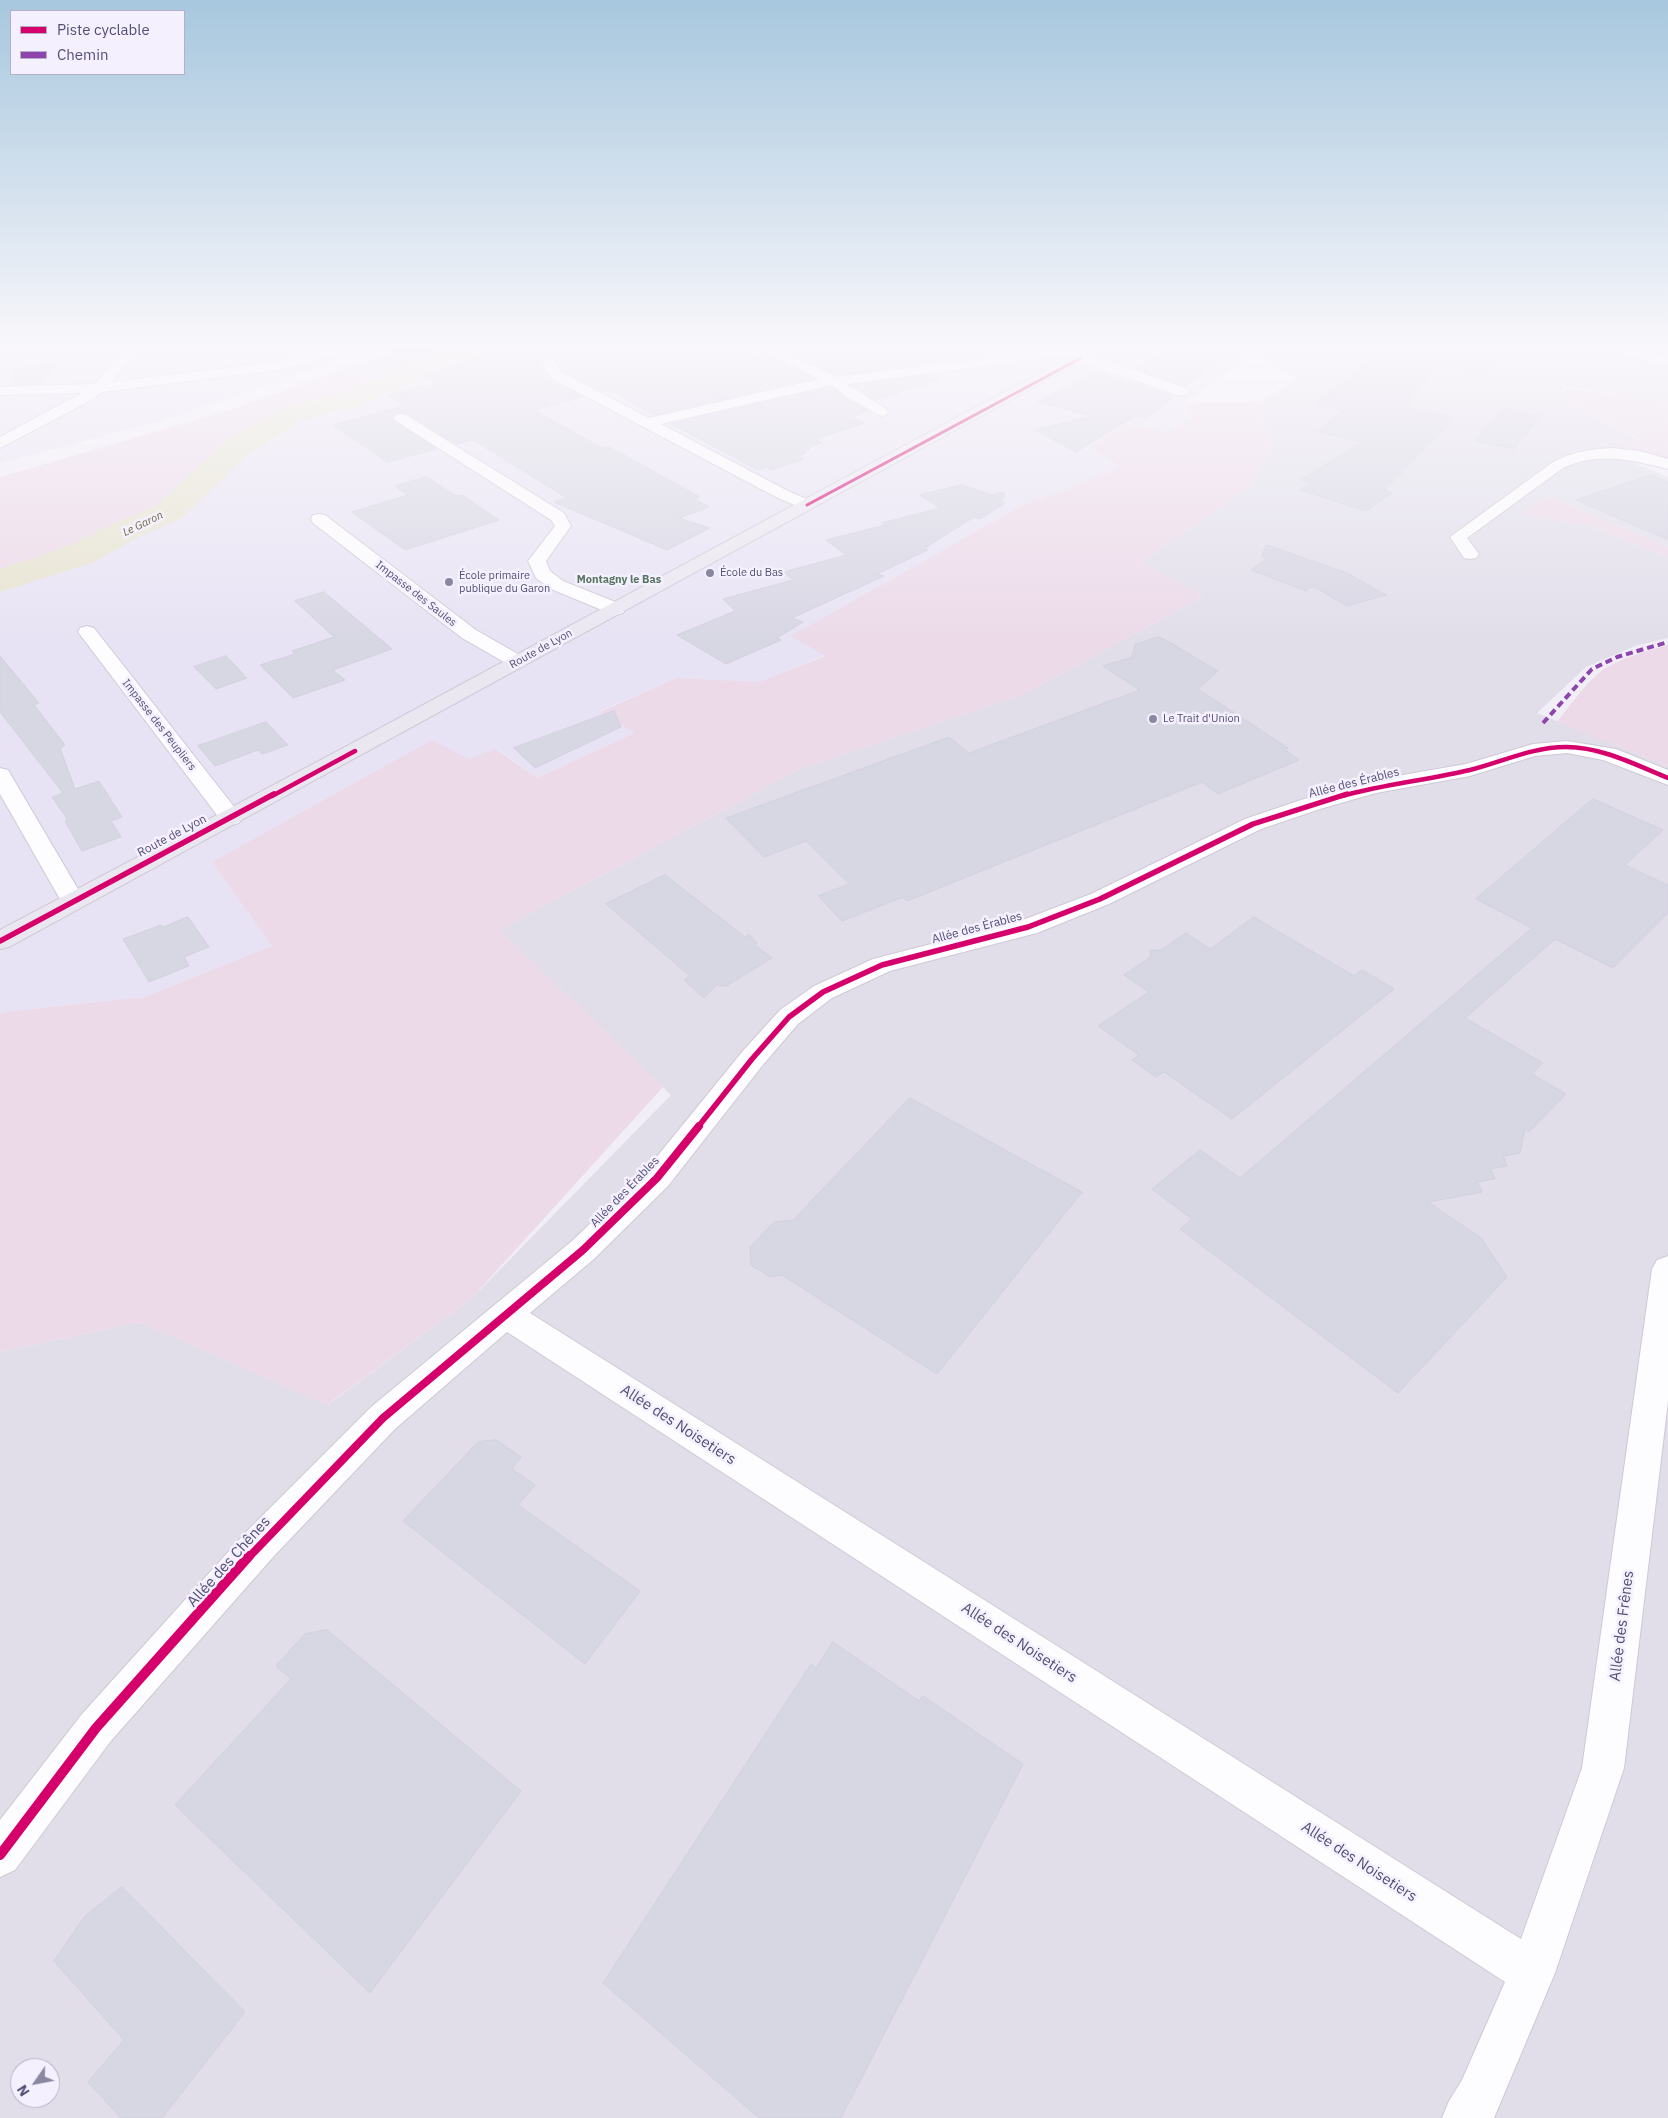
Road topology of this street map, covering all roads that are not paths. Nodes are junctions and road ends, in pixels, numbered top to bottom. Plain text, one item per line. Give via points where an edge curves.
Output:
1 (442, 444) edge
2 (687, 444) edge
3 (921, 444) edge
4 (1668, 464) edge
5 (807, 505) junction
6 (319, 519) dead end
7 (1470, 554) dead end
8 (616, 609) junction
9 (87, 632) dead end
10 (518, 662) junction
11 (0, 775) edge
12 (1668, 778) edge
13 (230, 818) junction
14 (73, 901) junction
15 (0, 940) edge
16 (1668, 1269) edge
17 (505, 1314) junction
18 (0, 1854) edge
19 (1532, 1973) junction
20 (1466, 2118) edge

1 - 8 street via 558,517 563,526 537,561 542,574 557,585
2 - 5 street
3 - 5 main road, Route de Lyon
4 - 7 street via 1612,453 1590,454 1558,465 1458,537
5 - 8 main road, Route de Lyon
6 - 10 street, Impasse des Saules via 469,634
8 - 10 main road, Route de Lyon
9 - 13 street, Impasse des Peupliers
10 - 13 main road, Route de Lyon
11 - 14 street
12 - 17 street, Allée des Érables via 1608,754 1567,747 1533,750 1470,770 1374,787 1253,824 1100,899 1028,927 882,965 823,992 789,1017 657,1178 583,1250
13 - 14 main road, Route de Lyon
14 - 15 main road, Route de Lyon
16 - 19 street, Allée des Frênes via 1603,1768
17 - 18 street, Allée des Chênes via 383,1418 261,1543 96,1728
17 - 19 street, Allée des Noisetiers
19 - 20 street, Allée des Frênes via 1479,2097

